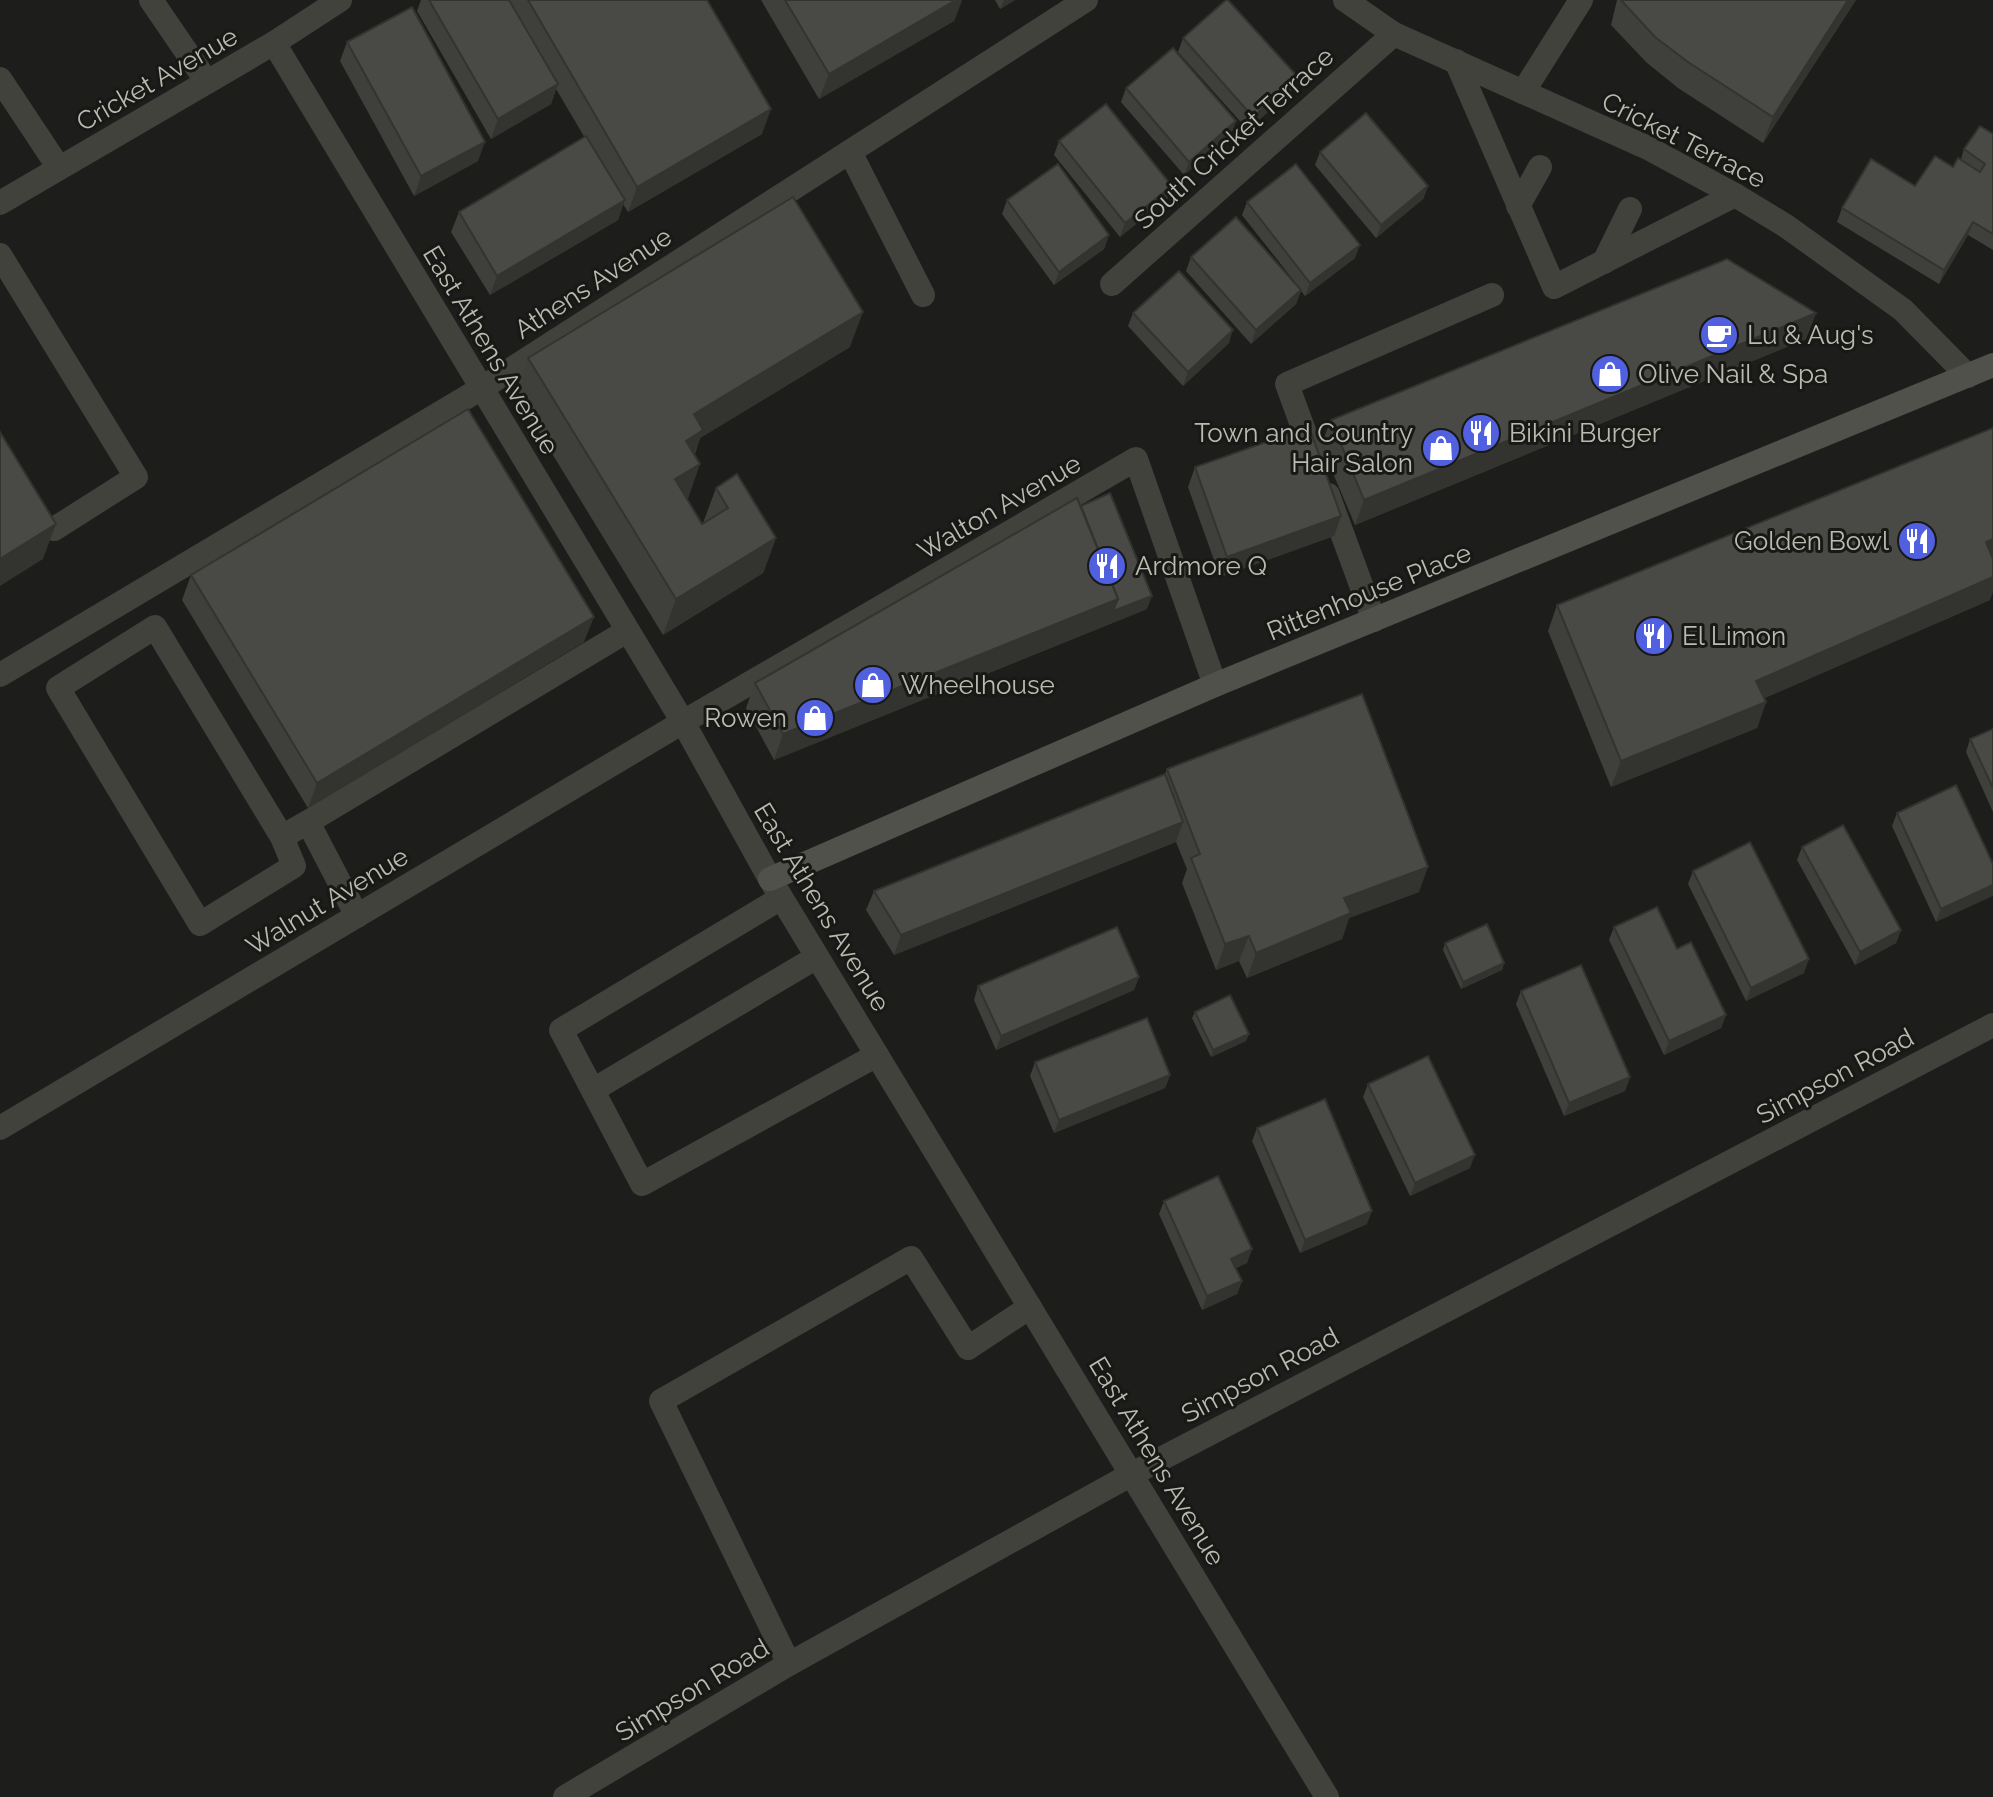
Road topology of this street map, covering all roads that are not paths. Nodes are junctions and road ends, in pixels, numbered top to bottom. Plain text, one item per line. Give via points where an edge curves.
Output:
1 (151, 0) edge
2 (340, 0) edge
3 (1086, 0) edge
4 (1345, 0) edge
5 (1581, 0) edge
6 (1394, 34) junction
7 (274, 43) junction
8 (1456, 61) junction
9 (0, 79) edge
10 (207, 82) junction
11 (1523, 92) junction
12 (850, 152) junction
13 (1540, 167) dead end
14 (59, 168) junction
15 (1735, 195) junction
16 (0, 203) edge
17 (1518, 206) junction
18 (1630, 209) dead end
19 (0, 255) edge
20 (1604, 262) junction
21 (1112, 284) dead end
22 (923, 295) dead end
23 (1492, 295) dead end
24 (1993, 365) edge
25 (1968, 376) junction
26 (482, 388) junction
27 (54, 529) edge
28 (1374, 620) junction
29 (627, 631) junction
30 (0, 675) edge
31 (1215, 685) junction
32 (683, 722) junction
33 (308, 822) junction
34 (282, 837) junction
35 (775, 888) junction
36 (357, 916) junction
37 (817, 957) junction
38 (1993, 1025) edge
39 (877, 1055) junction
40 (593, 1090) junction
41 (0, 1128) edge
42 (1030, 1307) junction
43 (1132, 1474) junction
44 (789, 1664) junction
45 (565, 1797) edge
46 (1327, 1797) edge

1 - 10 street
2 - 7 street, Cricket Avenue
3 - 12 street, Athens Avenue
4 - 6 street, Cricket Terrace
5 - 11 street
6 - 8 street, Cricket Terrace
6 - 21 street, South Cricket Terrace
7 - 10 street, Cricket Avenue
7 - 26 street, East Athens Avenue
8 - 11 street, Cricket Terrace
8 - 17 street
9 - 14 street
10 - 14 street, Cricket Avenue
11 - 15 street, Cricket Terrace via 1648,148
12 - 22 street
12 - 26 street, Athens Avenue
13 - 17 street
14 - 16 street, Cricket Avenue
15 - 20 street
15 - 25 street, Cricket Terrace via 1903,310
17 - 20 street via 1554,287
18 - 20 street
19 - 27 street via 136,477
23 - 28 street via 1287,384
24 - 25 street, Rittenhouse Place
25 - 28 street, Rittenhouse Place
26 - 29 street, East Athens Avenue
26 - 30 street, Athens Avenue
28 - 31 street, Rittenhouse Place
29 - 32 street, East Athens Avenue
29 - 33 street
31 - 32 street, Walton Avenue via 1136,459
31 - 35 street, Rittenhouse Place
32 - 35 street, East Athens Avenue
32 - 36 street, Walnut Avenue
33 - 34 street
33 - 36 street
34 - 34 street via 155,627 58,688 200,924 294,866
35 - 37 street, East Athens Avenue
35 - 40 street via 561,1030
36 - 41 street, Walnut Avenue
37 - 39 street, East Athens Avenue
37 - 40 street
38 - 43 street, Simpson Road
39 - 40 street via 642,1184
39 - 42 street, East Athens Avenue
42 - 43 street, East Athens Avenue
42 - 44 street via 968,1348 911,1258 661,1401
43 - 44 street, Simpson Road
43 - 46 street, East Athens Avenue
44 - 45 street, Simpson Road

